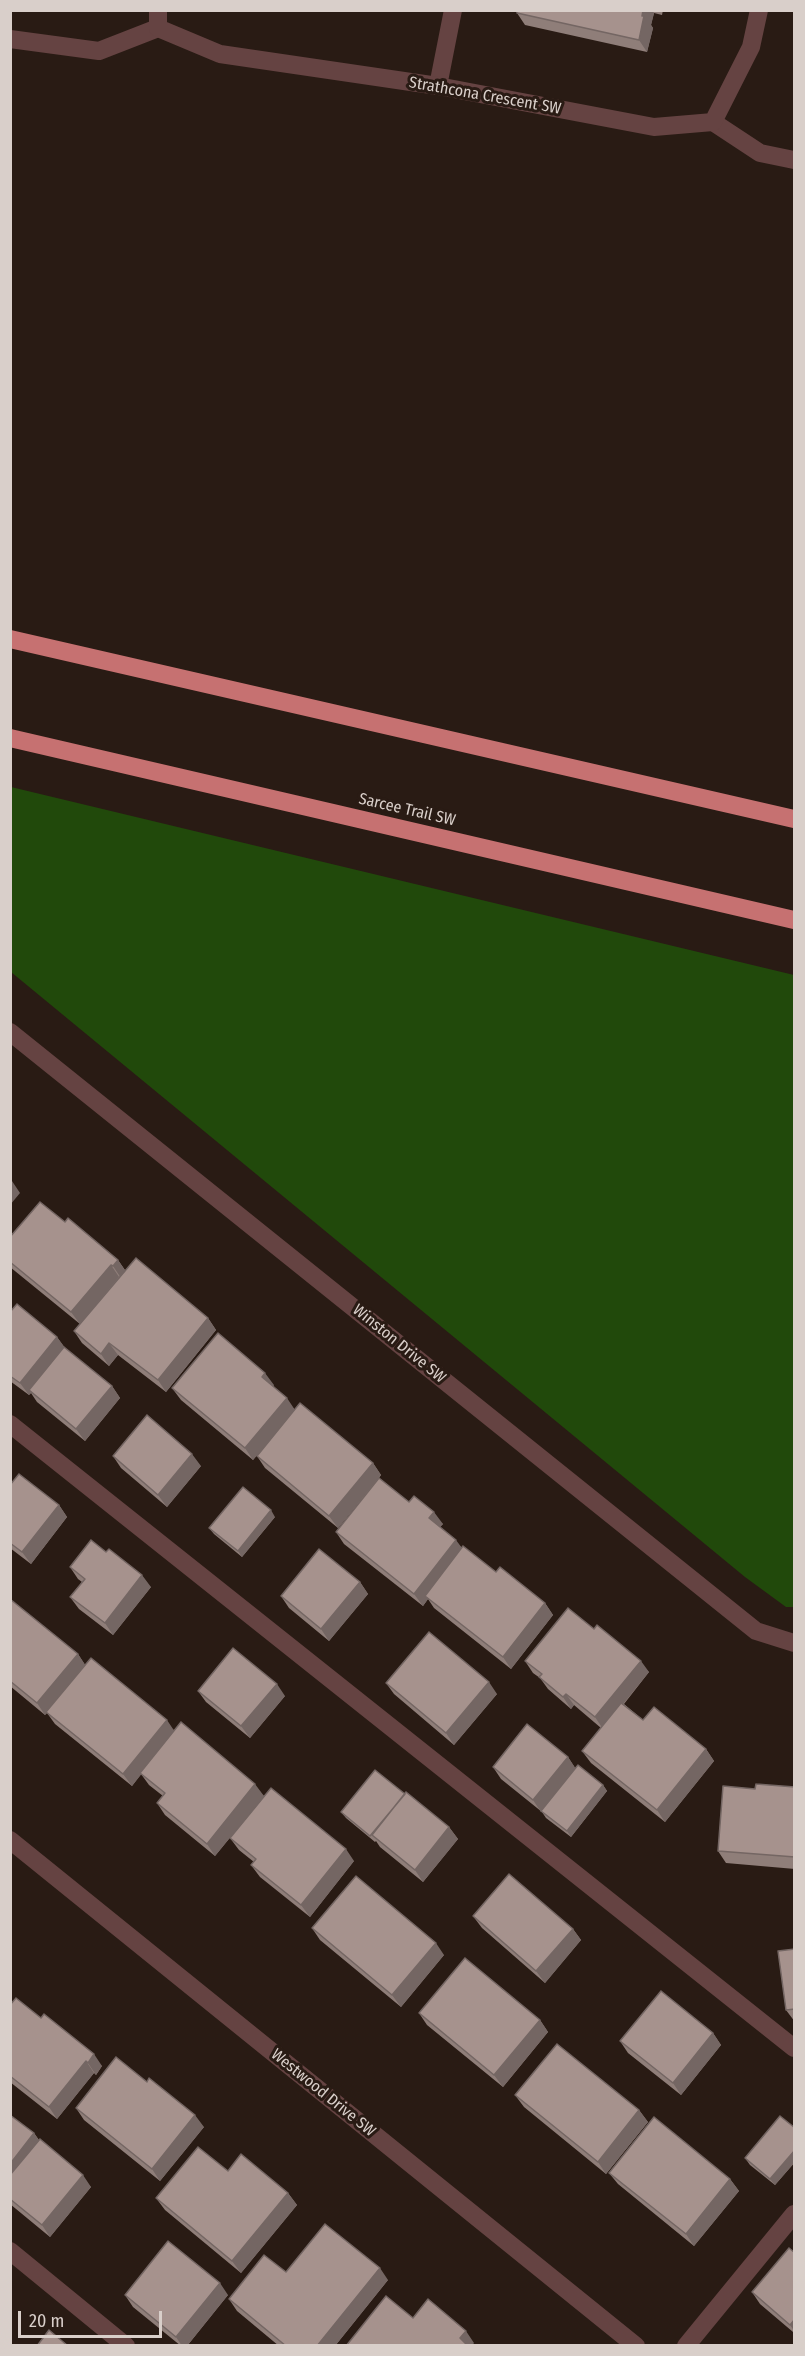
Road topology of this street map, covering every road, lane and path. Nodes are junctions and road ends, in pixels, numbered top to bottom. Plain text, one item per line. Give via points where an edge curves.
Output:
1 (453, 10) edge
2 (759, 10) edge
3 (158, 20) edge
4 (10, 39) edge
5 (438, 86) junction
6 (714, 122) junction
7 (795, 160) edge
8 (10, 639) edge
9 (10, 738) edge
10 (795, 819) edge
11 (795, 920) edge
12 (10, 1032) edge
13 (10, 1424) edge
14 (795, 1643) edge
15 (10, 1840) edge
16 (795, 2048) edge
17 (795, 2214) edge
18 (10, 2251) edge
19 (126, 2346) edge
20 (636, 2346) edge
21 (686, 2346) edge

1 - 5 street
2 - 6 street via 751,47
3 - 4 street via 99,51
3 - 5 street, Strathcona Crescent SW via 220,54
5 - 6 street, Strathcona Crescent SW via 654,127
6 - 7 street via 760,153
8 - 10 highway
9 - 11 highway, Sarcee Trail SW
12 - 14 street, Winston Drive SW via 756,1631
13 - 16 street
15 - 20 street, Westwood Drive SW
17 - 21 street
18 - 19 street

